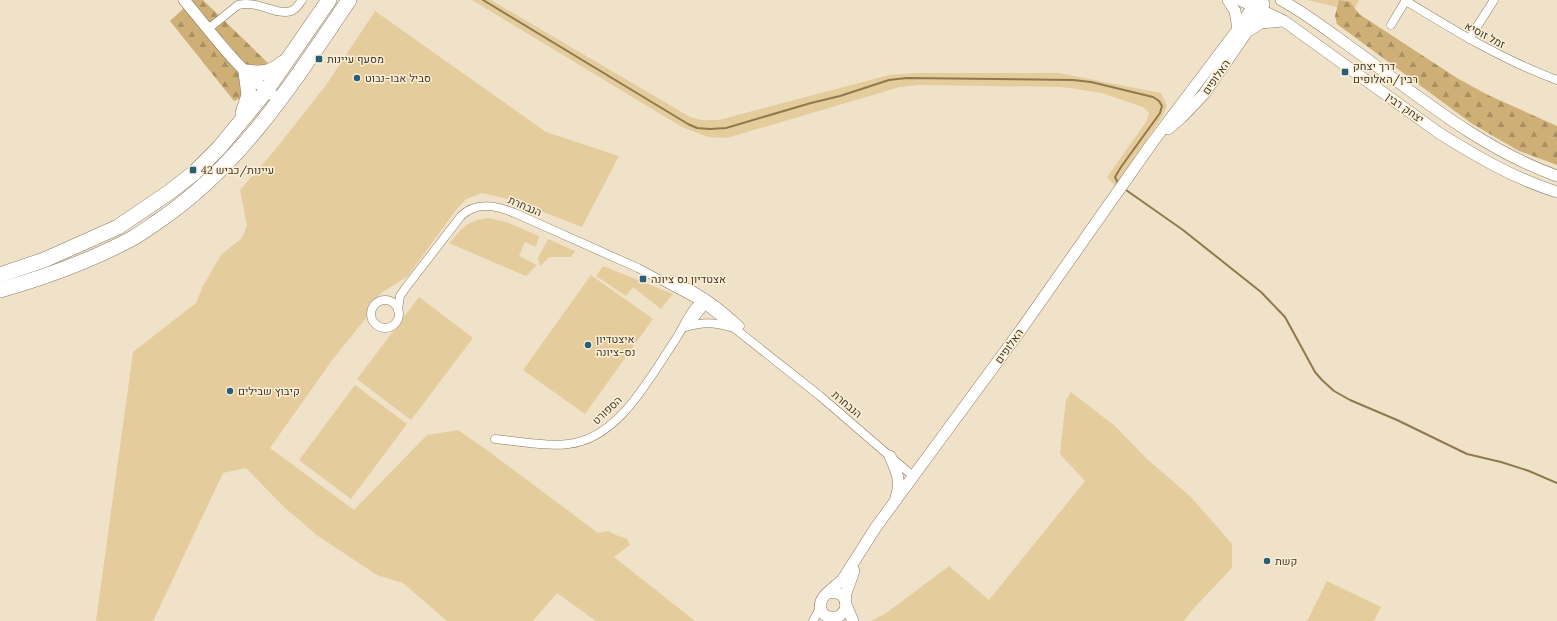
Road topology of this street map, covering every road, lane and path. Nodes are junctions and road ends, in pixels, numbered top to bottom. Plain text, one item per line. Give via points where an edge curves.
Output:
1 (184, 0) edge
2 (302, 0) edge
3 (329, 0) edge
4 (349, 0) edge
5 (1228, 0) edge
6 (1240, 0) edge
7 (1281, 0) edge
8 (1406, 0) edge
9 (1494, 0) edge
10 (1260, 4) edge
11 (1284, 21) junction
12 (1391, 25) dead end
13 (208, 29) junction
14 (1242, 30) junction
15 (1469, 39) junction
16 (298, 46) junction
17 (246, 72) junction
18 (1557, 80) edge
19 (266, 91) junction
20 (280, 100) junction
21 (238, 126) junction
22 (1557, 176) edge
23 (1557, 192) edge
24 (638, 268) junction
25 (0, 276) edge
26 (406, 286) junction
27 (0, 290) edge
28 (684, 292) junction
29 (380, 301) junction
30 (703, 301) junction
31 (398, 310) junction
32 (690, 314) junction
33 (686, 328) junction
34 (736, 329) junction
35 (678, 336) junction
36 (762, 350) junction
37 (495, 439) dead end
38 (890, 456) junction
39 (914, 477) junction
40 (894, 502) junction
41 (864, 547) junction
42 (828, 593) junction
43 (846, 603) junction
44 (820, 608) junction
45 (834, 619) edge
46 (813, 621) edge
47 (853, 621) edge

1 - 13 street
2 - 13 street via 295,9 286,12 253,2 244,2
3 - 16 highway
4 - 20 highway
5 - 14 street
6 - 10 street, יצחק רבין
7 - 22 street, יצחק רבין via 1325,28 1472,133 1521,161
8 - 12 street
8 - 15 street, זמל זוסיא
9 - 15 street
10 - 11 street, יצחק רבין
10 - 14 street, האלופים
11 - 14 street via 1261,23
11 - 23 street, יצחק רבין via 1464,149 1512,174
13 - 17 street
14 - 39 street, האלופים via 1204,94 1182,118 1152,143
15 - 18 street, זמל זוסיא
16 - 17 highway via 269,72
16 - 19 highway
17 - 19 street
17 - 21 highway via 248,102
19 - 20 street
19 - 21 highway
20 - 27 highway via 232,158 208,183 175,210 134,237 86,261
21 - 25 highway via 194,173 136,216 87,242
24 - 26 street, הנבחרת via 497,206 480,206 465,212
24 - 28 street, הנבחרת
24 - 30 street, הנבחרת via 684,285
26 - 29 street, הנבחרת
26 - 31 street, הנבחרת via 400,296
28 - 30 street, הנבחרת
28 - 32 street via 689,300
29 - 31 street via 389,301
29 - 31 street via 373,307 372,317 380,327 389,327 396,322
30 - 32 street, הספורט
30 - 33 street, הספורט via 697,315
30 - 34 street, הנבחרת
30 - 36 street, הנבחרת via 737,323
32 - 35 street, הספורט
33 - 34 street, הספורט via 708,322
33 - 35 street, הספורט
34 - 36 street, הנבחרת
35 - 37 street, הספורט via 636,398 599,434 583,441 562,445
36 - 38 street, הנבחרת
38 - 39 street, הנבחרת
38 - 40 street via 898,474 898,491
39 - 40 street, האלופים
40 - 41 street, האלופים
41 - 42 street, האלופים via 843,579
41 - 43 street, האלופים via 849,585
42 - 43 street via 837,592 844,597
42 - 44 street via 821,600
43 - 45 street via 843,613
43 - 47 street
44 - 45 street via 824,615
44 - 46 street

